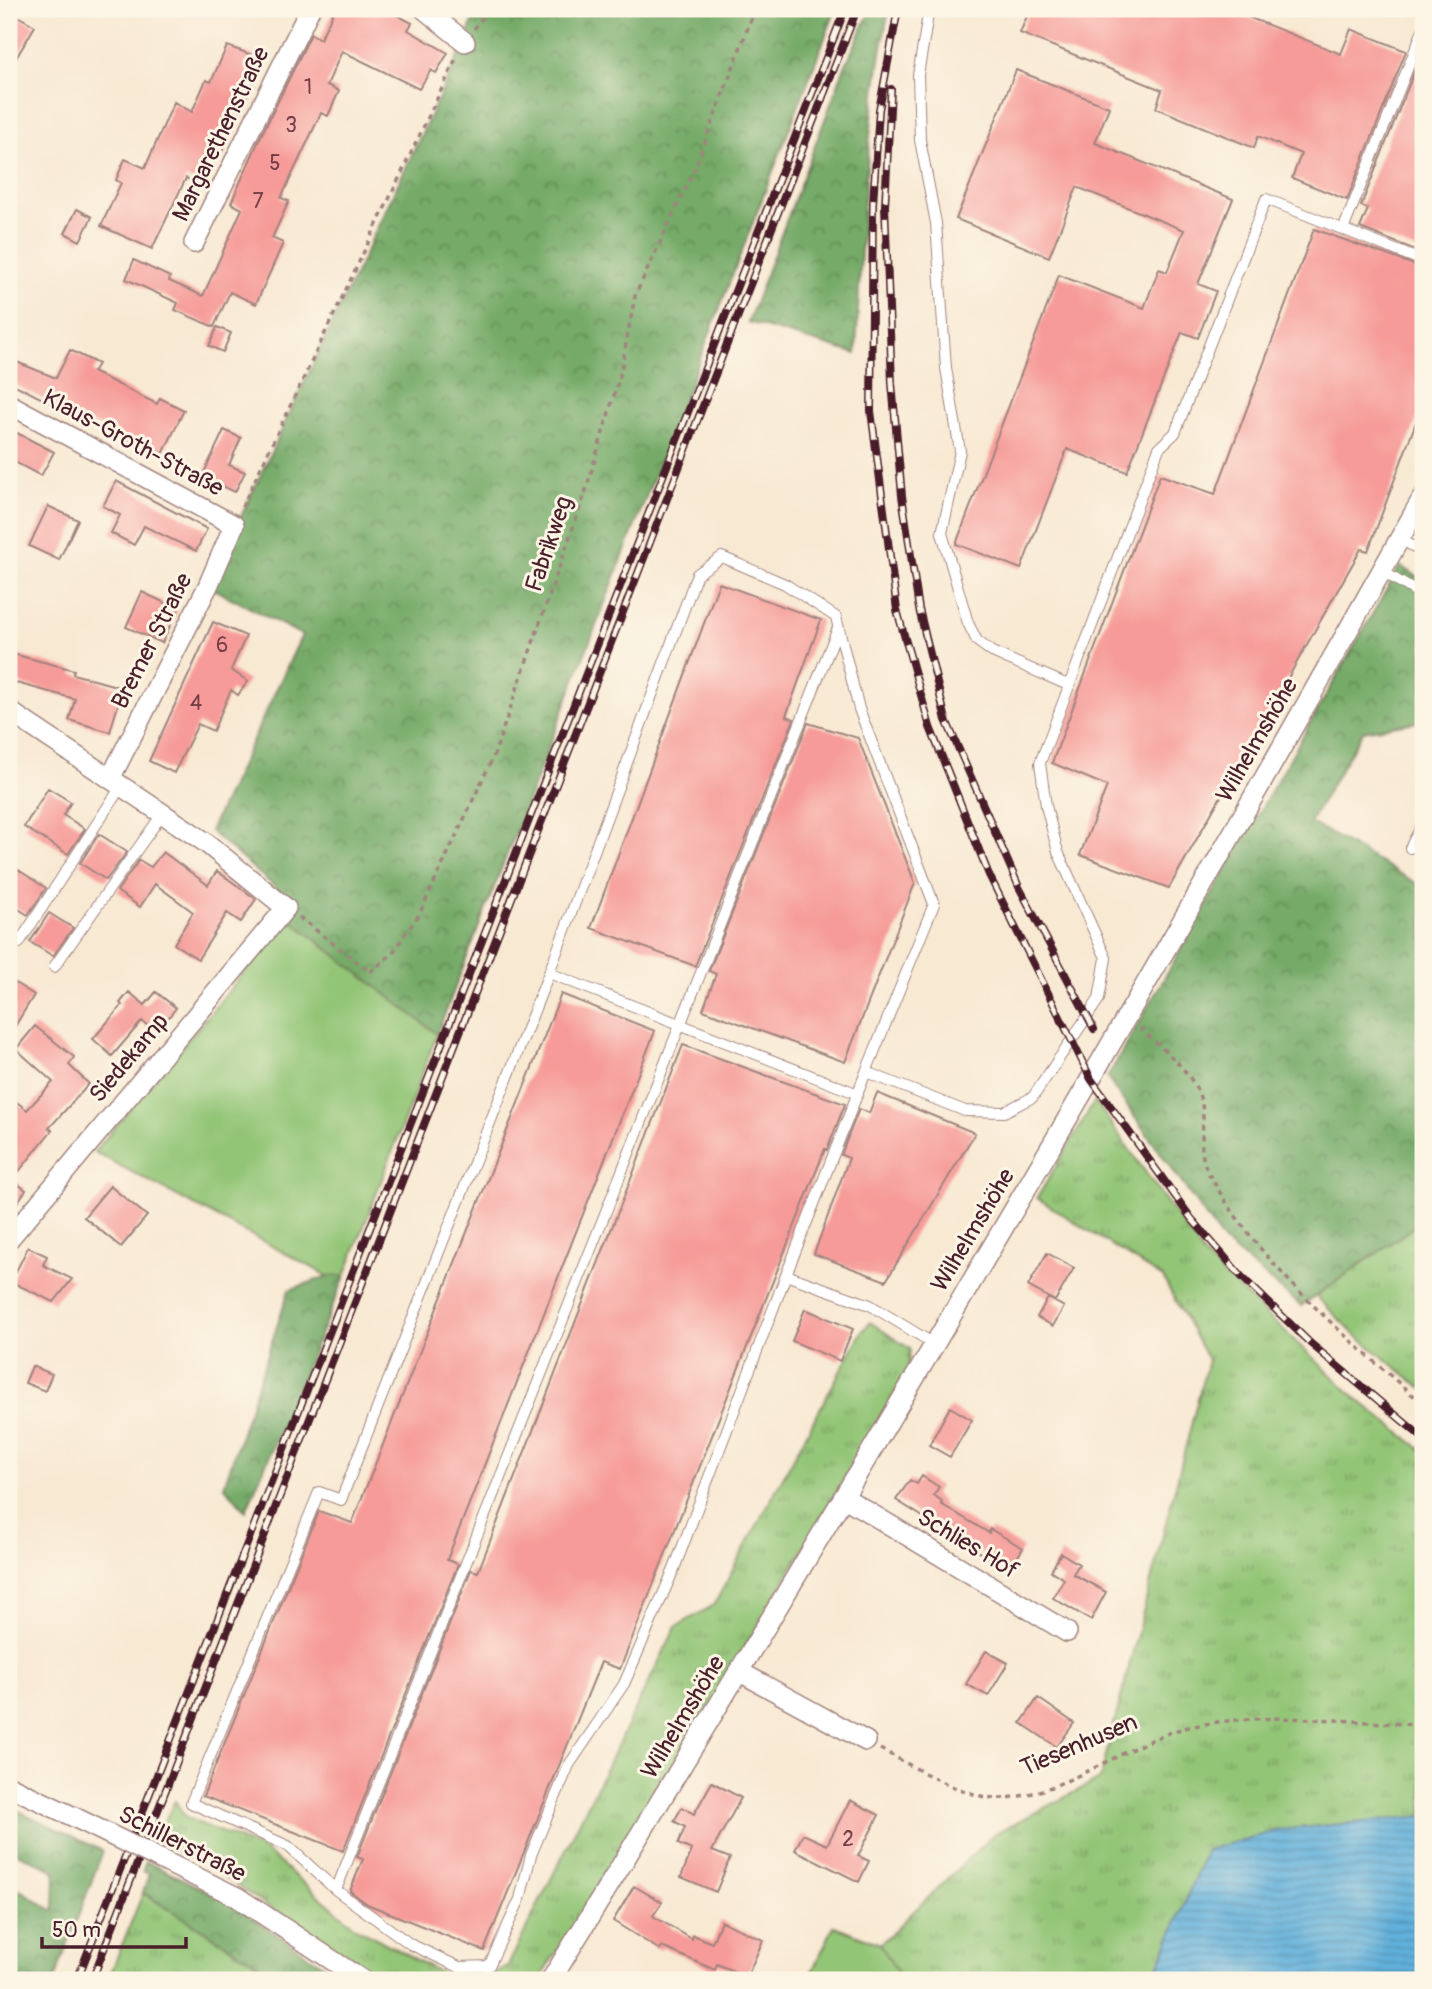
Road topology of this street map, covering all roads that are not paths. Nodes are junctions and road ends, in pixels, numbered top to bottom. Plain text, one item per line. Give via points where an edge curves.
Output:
1 (310, 9) edge
2 (425, 9) edge
3 (929, 9) edge
4 (1423, 30) edge
5 (465, 42) road end
6 (1343, 230) junction
7 (194, 243) dead end
8 (1423, 261) edge
9 (9, 404) edge
10 (1423, 497) edge
11 (234, 525) joint
12 (1400, 539) junction
13 (1423, 552) edge
14 (1381, 571) junction
15 (1423, 596) edge
16 (838, 628) junction
17 (1068, 685) junction
18 (11, 717) edge
19 (117, 781) junction
20 (163, 813) junction
21 (1423, 823) edge
22 (1410, 848) dead end
23 (19, 943) dead end
24 (54, 967) dead end
25 (549, 972) junction
26 (681, 1025) junction
27 (866, 1072) junction
28 (858, 1094) junction
29 (9, 1239) edge
30 (786, 1275) junction
31 (934, 1344) junction
32 (845, 1498) junction
33 (1066, 1632) dead end
34 (740, 1672) junction
35 (866, 1741) road end
36 (9, 1786) edge
37 (335, 1890) junction
38 (362, 1980) edge
39 (551, 1980) edge

1 - 7 street, Margarethenstraße
2 - 5 street
3 - 17 lane via 918,75 920,140 936,223 946,368 960,451 942,533 977,641
4 - 6 lane
6 - 8 lane
6 - 17 lane via 1266,199 1175,433 1159,448
9 - 11 street, Klaus-Groth-Straße
10 - 12 street, Wilhelmshöhe
11 - 19 street, Bremer Straße
12 - 13 lane
12 - 14 street, Wilhelmshöhe
14 - 15 lane
14 - 31 street, Wilhelmshöhe via 1128,1016
16 - 25 lane via 836,617 785,584 722,557 697,574
16 - 26 lane
16 - 27 lane via 859,709 934,904
17 - 27 lane via 1040,763 1058,852 1106,958 1099,999 1033,1097 1004,1112 965,1111
18 - 19 street
19 - 20 street
19 - 23 lane
20 - 24 lane
20 - 29 street, Siedekamp via 286,908
21 - 22 lane
25 - 26 lane
25 - 37 lane via 341,1500 319,1492 191,1803 288,1846
26 - 28 lane
26 - 37 lane
27 - 28 lane
28 - 30 lane
30 - 31 lane via 870,1305
30 - 37 lane via 674,1569 624,1684 569,1765 531,1855 520,1899 489,1966 460,1967 410,1944
31 - 32 street, Wilhelmshöhe
32 - 33 street, Schlies Hof
32 - 34 street, Wilhelmshöhe
34 - 35 street
34 - 39 street, Wilhelmshöhe
36 - 38 street, Schillerstraße, bridge via 237,1897

